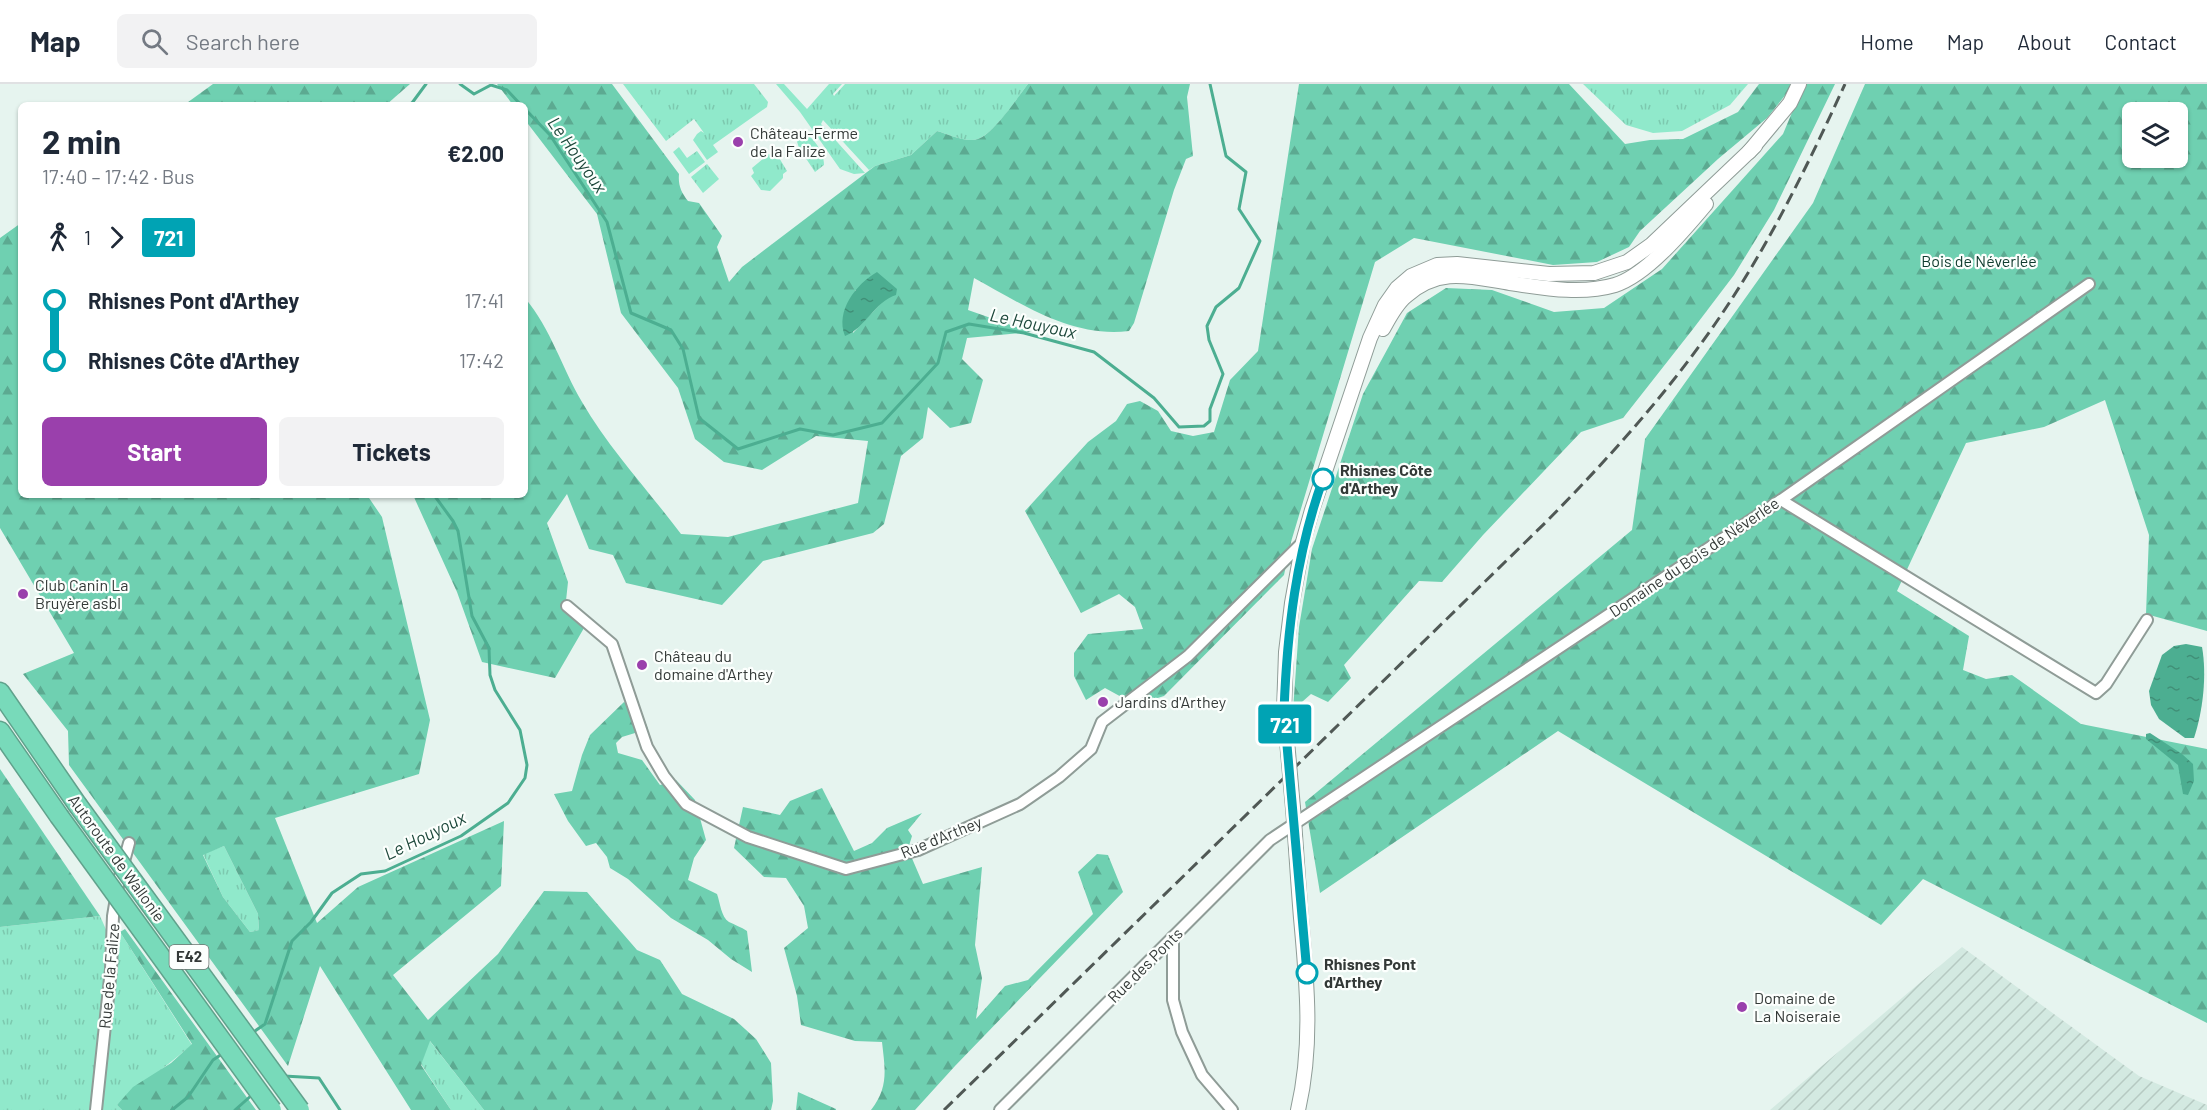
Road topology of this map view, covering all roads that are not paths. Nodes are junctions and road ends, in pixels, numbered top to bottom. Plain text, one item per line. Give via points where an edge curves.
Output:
1 (1799, 84) edge
2 (2090, 284) dead end
3 (1781, 500) junction
4 (1303, 542) junction
5 (567, 606) dead end
6 (2147, 620) dead end
7 (0, 692) edge
8 (0, 731) edge
9 (1294, 824) junction
10 (129, 843) dead end
11 (1173, 937) junction
12 (96, 1110) edge
13 (272, 1110) edge
14 (300, 1110) edge
15 (1000, 1110) edge
16 (1233, 1110) edge
17 (1298, 1110) edge

1 - 4 main road via 1790,103 1755,146 1659,238 1627,262 1594,273 1549,274 1437,265 1397,288 1370,338
2 - 3 street, Domaine du Bois de Néverlée
3 - 6 street via 2096,693 2106,684
3 - 9 street, Domaine du Bois de Néverlée
4 - 5 street, Rue d'Arthey via 1188,656 1102,722 1091,749 1059,777 1020,804 918,850 846,869 748,837 686,804 647,747 612,644
4 - 9 main road, bridge via 1286,652 1284,711
7 - 14 highway, Autoroute de Wallonie / E42, bridge
8 - 13 highway, Autoroute de Wallonie / E42, bridge
9 - 11 street, Rue des Ponts via 1270,840
9 - 17 main road via 1309,1035
10 - 12 street, Rue de la Falize via 113,916
11 - 15 street, Rue des Ponts
11 - 16 street via 1173,1000 1182,1032 1202,1076

